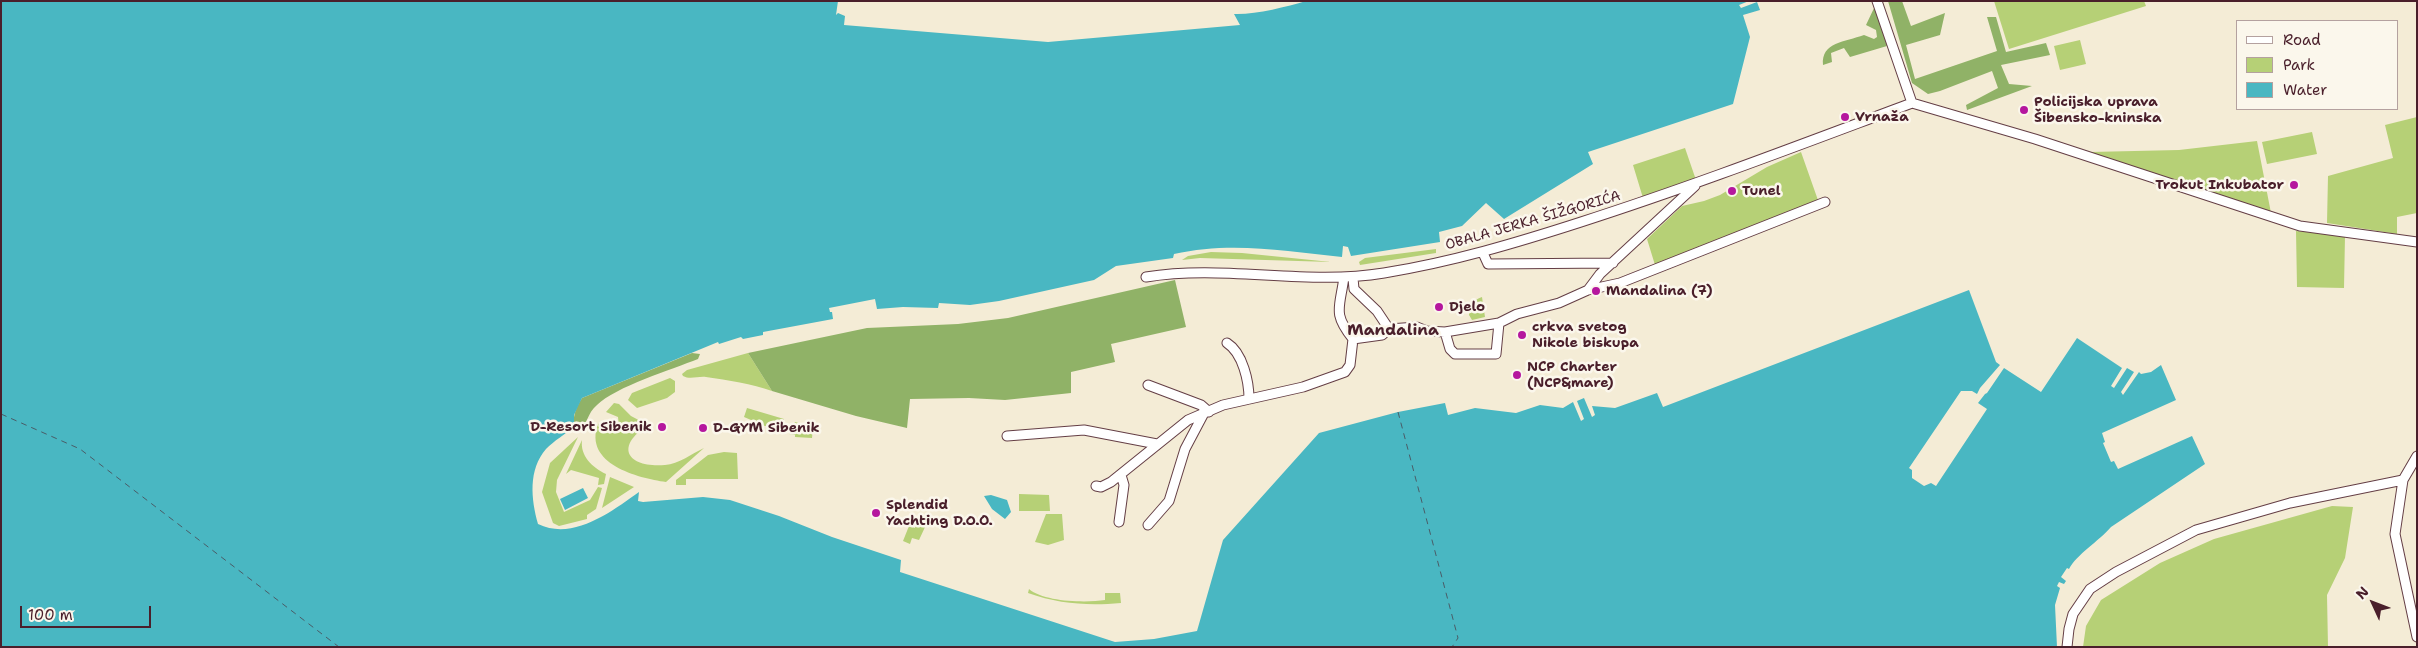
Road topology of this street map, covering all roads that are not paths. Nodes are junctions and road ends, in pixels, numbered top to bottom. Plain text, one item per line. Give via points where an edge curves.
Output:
1 (1877, 1) edge
2 (1912, 103) junction
3 (1698, 184) junction
4 (1825, 202) dead end
5 (2417, 242) edge
6 (1483, 253) junction
7 (1612, 263) junction
8 (1146, 277) dead end
9 (1349, 277) junction
10 (1588, 290) junction
11 (1499, 323) junction
12 (1389, 329) junction
13 (1445, 332) junction
14 (1353, 339) junction
15 (1227, 343) dead end
16 (1148, 385) dead end
17 (1249, 399) junction
18 (1206, 413) junction
19 (1007, 436) dead end
20 (1157, 444) junction
21 (2417, 456) edge
22 (1121, 475) junction
23 (2402, 480) junction
24 (1096, 486) dead end
25 (1119, 522) dead end
26 (1148, 525) dead end
27 (2417, 637) edge
28 (2067, 647) edge

1 - 2 street
2 - 3 street, OBALA JERKA ŠIŽGORIĆA
2 - 5 street via 2035,139 2300,226
3 - 6 street, OBALA JERKA ŠIŽGORIĆA
3 - 7 street
4 - 10 street via 1620,283
6 - 7 street via 1488,264
6 - 9 street, OBALA JERKA ŠIŽGORIĆA
7 - 10 street
8 - 9 street, OBALA JERKA ŠIŽGORIĆA via 1184,272
9 - 12 street via 1354,289 1377,311
9 - 14 street via 1338,314
10 - 11 street
11 - 13 street
11 - 13 street via 1496,354 1492,356 1455,354
12 - 13 street
12 - 14 street via 1382,335
14 - 17 street via 1350,365 1345,372 1303,387
15 - 17 street via 1233,346 1249,381
16 - 18 street via 1201,404
17 - 18 street
18 - 20 street via 1188,420
18 - 26 street via 1185,449 1169,501
19 - 20 street via 1084,430
20 - 22 street
21 - 23 street
22 - 24 street via 1101,487
22 - 25 street via 1124,485
23 - 27 street via 2395,534
23 - 28 street via 2290,504 2196,530 2090,589 2073,614

